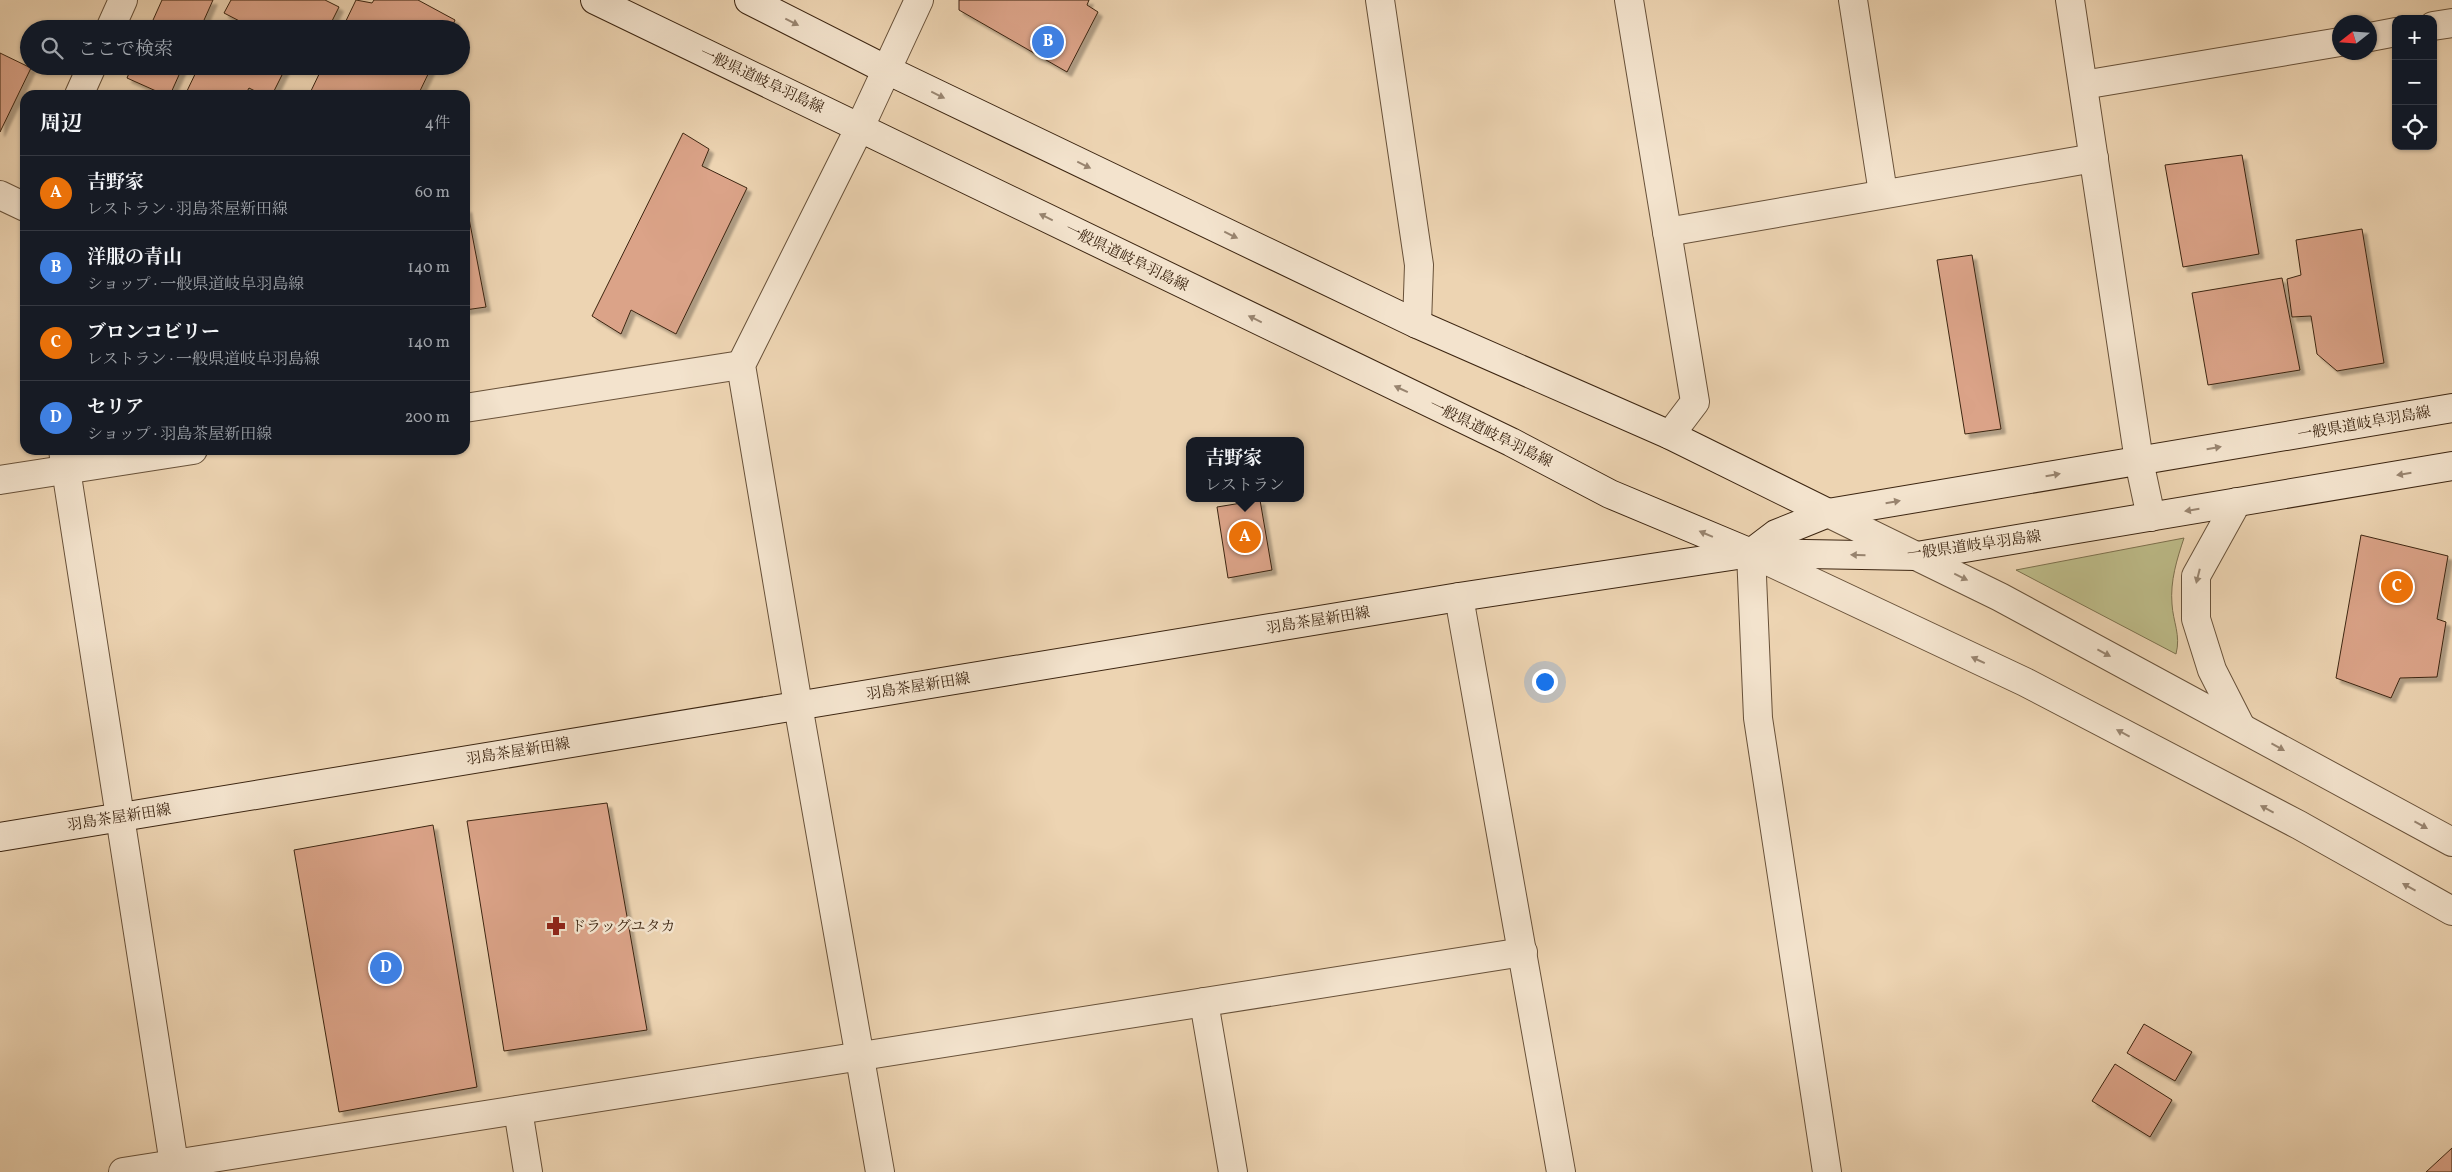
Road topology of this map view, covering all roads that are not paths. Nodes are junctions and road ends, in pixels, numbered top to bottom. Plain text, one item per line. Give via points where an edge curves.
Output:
1 (123, 0) edge
2 (595, 0) edge
3 (749, 0) edge
4 (919, 0) edge
5 (1380, 0) edge
6 (1629, 0) edge
7 (1852, 0) edge
8 (2070, 0) edge
9 (114, 20) edge
10 (2452, 23) edge
11 (2437, 25) edge
12 (2392, 33) edge
13 (2377, 36) edge
14 (2332, 43) edge
15 (886, 70) junction
16 (88, 75) edge
17 (2083, 85) junction
18 (81, 90) edge
19 (860, 127) junction
20 (2094, 158) junction
21 (1883, 193) junction
22 (0, 195) edge
23 (20, 205) edge
24 (1667, 232) junction
25 (1417, 324) junction
26 (741, 365) junction
27 (470, 407) edge
28 (2452, 408) edge
29 (1670, 435) junction
30 (129, 455) edge
31 (65, 460) edge
32 (2139, 461) junction
33 (2452, 466) edge
34 (0, 480) edge
35 (2237, 502) junction
36 (1828, 513) junction
37 (2151, 516) junction
38 (1751, 553) junction
39 (1917, 556) junction
40 (1459, 597) junction
41 (798, 705) junction
42 (2241, 727) junction
43 (120, 817) junction
44 (0, 837) edge
45 (2452, 842) edge
46 (2452, 910) edge
47 (1523, 952) junction
48 (1204, 1002) junction
49 (860, 1056) junction
50 (518, 1110) junction
51 (174, 1168) edge
52 (123, 1172) edge
53 (528, 1172) edge
54 (880, 1172) edge
55 (1233, 1172) edge
56 (1561, 1172) edge
57 (1827, 1172) edge

1 - 9 street
2 - 19 street, 一般県道岐阜羽島線
3 -> 15 street
4 - 15 street
5 - 25 street via 1419,265
6 - 24 street
7 - 21 street
8 - 17 street
10 - 11 street
12 - 13 street
14 - 17 street
15 - 19 street
15 -> 25 street
16 - 18 street
17 - 20 street
19 - 26 street
38 -> 19 street, 一般県道岐阜羽島線 via 1610,494 1511,442
20 - 21 street
20 - 32 street
21 - 24 street
22 - 23 street
24 - 29 street via 1696,402
25 - 29 street
26 - 27 street
26 - 41 street
32 -> 28 street, 一般県道岐阜羽島線
29 - 36 street
30 - 31 street
31 - 34 street
31 - 43 street
36 -> 32 street, 一般県道岐阜羽島線
32 - 37 street
33 -> 35 street, 一般県道岐阜羽島線
35 -> 37 street, 一般県道岐阜羽島線
35 -> 42 street via 2196,576 2196,620 2212,670
36 - 38 street, 羽島茶屋新田線 via 1776,534
36 - 39 street
37 - 39 street, 一般県道岐阜羽島線
39 -> 38 street, 一般県道岐阜羽島線
38 - 40 street, 羽島茶屋新田線
46 -> 38 street via 2300,826 2025,682
38 - 57 street via 1758,718
39 -> 42 street
40 - 41 street, 羽島茶屋新田線
40 - 47 street
41 - 43 street, 羽島茶屋新田線
41 - 49 street
42 -> 45 street
43 - 44 street, 羽島茶屋新田線
43 - 51 street
47 - 48 street
47 - 56 street
48 - 49 street
48 - 55 street
49 - 50 street
49 - 54 street
50 - 51 street
50 - 53 street
51 - 52 street

